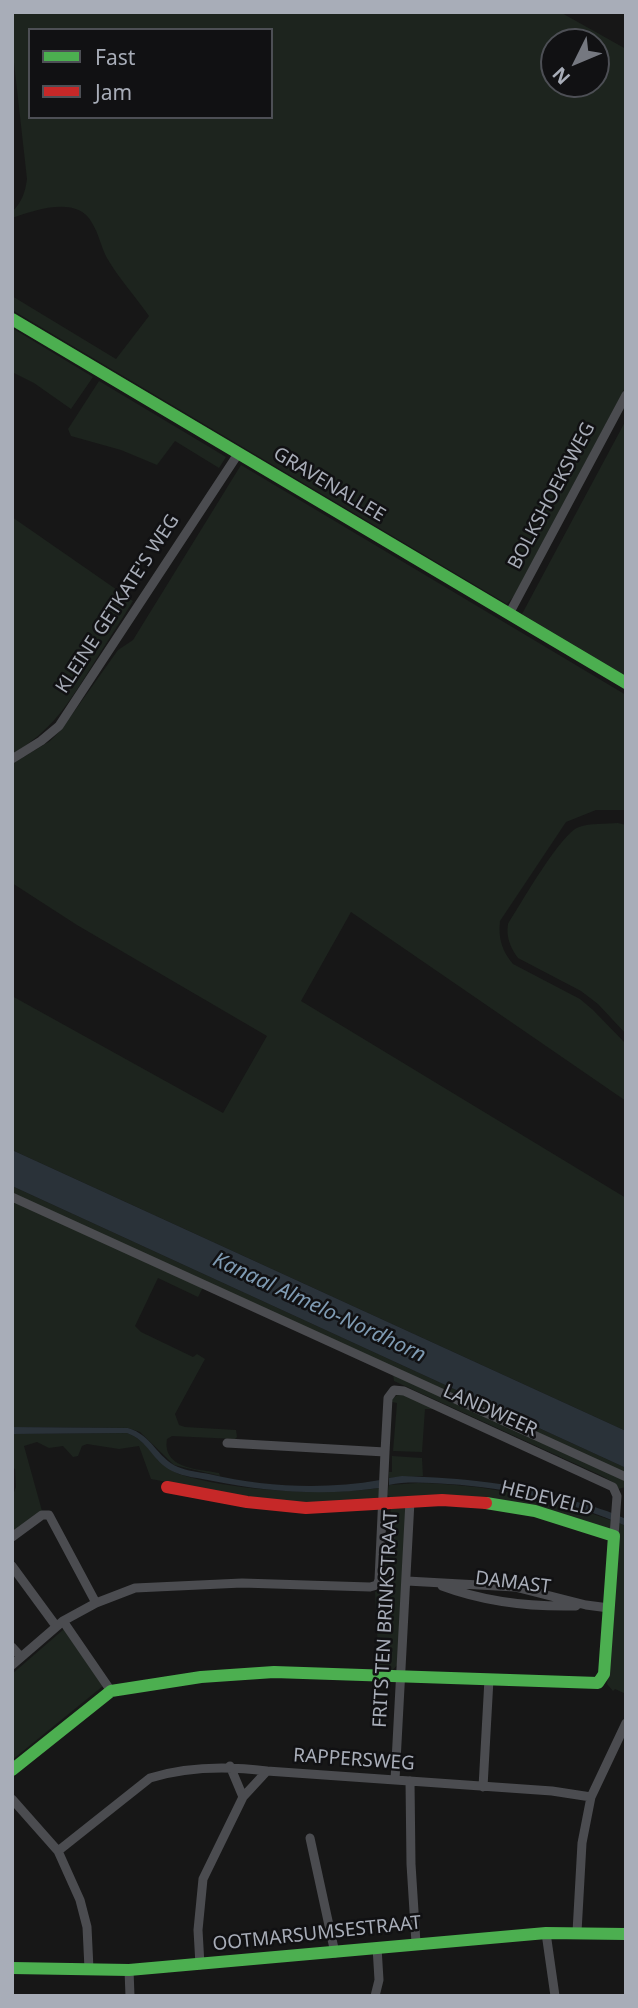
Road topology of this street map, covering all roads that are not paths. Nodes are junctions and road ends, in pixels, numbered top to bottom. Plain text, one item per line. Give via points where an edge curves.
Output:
1 (12, 319) edge
2 (626, 396) edge
3 (238, 454) junction
4 (509, 614) junction
5 (626, 683) edge
6 (12, 759) edge
7 (12, 1196) edge
8 (227, 1444) dead end
9 (385, 1452) junction
10 (626, 1477) edge
11 (167, 1487) dead end
12 (410, 1501) junction
13 (383, 1503) junction
14 (614, 1531) junction
15 (12, 1537) edge
16 (12, 1566) edge
17 (407, 1581) junction
18 (438, 1584) junction
19 (96, 1603) junction
20 (586, 1605) junction
21 (609, 1608) junction
22 (60, 1623) junction
23 (12, 1647) edge
24 (21, 1657) junction
25 (12, 1665) edge
26 (400, 1675) junction
27 (489, 1679) junction
28 (111, 1691) junction
29 (626, 1723) edge
30 (230, 1766) junction
31 (12, 1770) edge
32 (267, 1771) junction
33 (395, 1780) junction
34 (410, 1781) junction
35 (483, 1787) junction
36 (243, 1797) junction
37 (12, 1799) edge
38 (590, 1801) junction
39 (310, 1838) dead end
40 (58, 1851) junction
41 (577, 1932) junction
42 (546, 1933) junction
43 (626, 1934) edge
44 (416, 1943) junction
45 (377, 1947) junction
46 (335, 1953) junction
47 (200, 1965) junction
48 (12, 1968) edge
49 (89, 1969) junction
50 (129, 1970) junction
51 (130, 1996) edge
52 (374, 1996) edge
53 (555, 1996) edge

1 - 3 street, GRAVENALLEE
2 - 4 street, BOLKSHOEKSWEG
3 - 4 street, GRAVENALLEE
3 - 6 street, KLEINE GETKATE'S WEG via 59,726
4 - 5 street, GRAVENALLEE
7 - 10 street
8 - 9 street
9 - 13 street, FRITS TEN BRINKSTRAAT
9 - 14 street, LANDWEER via 388,1398 394,1390 404,1391 611,1485 616,1491
11 - 13 street, HEDEVELD via 306,1508
12 - 13 street, HEDEVELD
12 - 14 street, HEDEVELD via 498,1504
12 - 17 street, FRITS TEN BRINKSTRAAT
13 - 19 street, FRITS TEN BRINKSTRAAT via 377,1585 242,1583 135,1588
14 - 21 street, HEDEVELD
15 - 19 street via 45,1514 51,1517
16 - 22 street
17 - 18 street, DAMAST
17 - 26 street, FRITS TEN BRINKSTRAAT
18 - 20 street, DAMAST via 515,1587
18 - 20 street, DAMAST via 512,1604
19 - 22 street
20 - 21 street, DAMAST
21 - 27 street, HEDEVELD via 604,1674 598,1683
22 - 24 street
22 - 28 street
23 - 24 street
24 - 25 street
26 - 27 street, HEDEVELD
26 - 28 street, HEDEVELD via 274,1672
26 - 33 street, FRITS TEN BRINKSTRAAT
27 - 35 street
28 - 31 street
29 - 38 street
30 - 32 street
30 - 36 street
30 - 40 street via 150,1778
32 - 33 street, RAPPERSWEG
32 - 36 street, RAPPERSWEG
33 - 34 street, RAPPERSWEG
34 - 35 street, RAPPERSWEG
34 - 44 street
35 - 38 street, RAPPERSWEG via 552,1791
36 - 47 street, RAPPERSWEG via 203,1879
37 - 40 street
38 - 41 street via 582,1843
39 - 46 street
40 - 49 street via 88,1927
41 - 42 street, OOTMARSUMSESTRAAT
41 - 43 street, OOTMARSUMSESTRAAT
42 - 44 street, OOTMARSUMSESTRAAT
42 - 53 street
44 - 45 street, OOTMARSUMSESTRAAT
45 - 46 street, OOTMARSUMSESTRAAT
45 - 52 street via 379,1980
46 - 47 street, OOTMARSUMSESTRAAT
47 - 50 street, OOTMARSUMSESTRAAT
48 - 49 street, OOTMARSUMSESTRAAT
49 - 50 street, OOTMARSUMSESTRAAT
50 - 51 street

